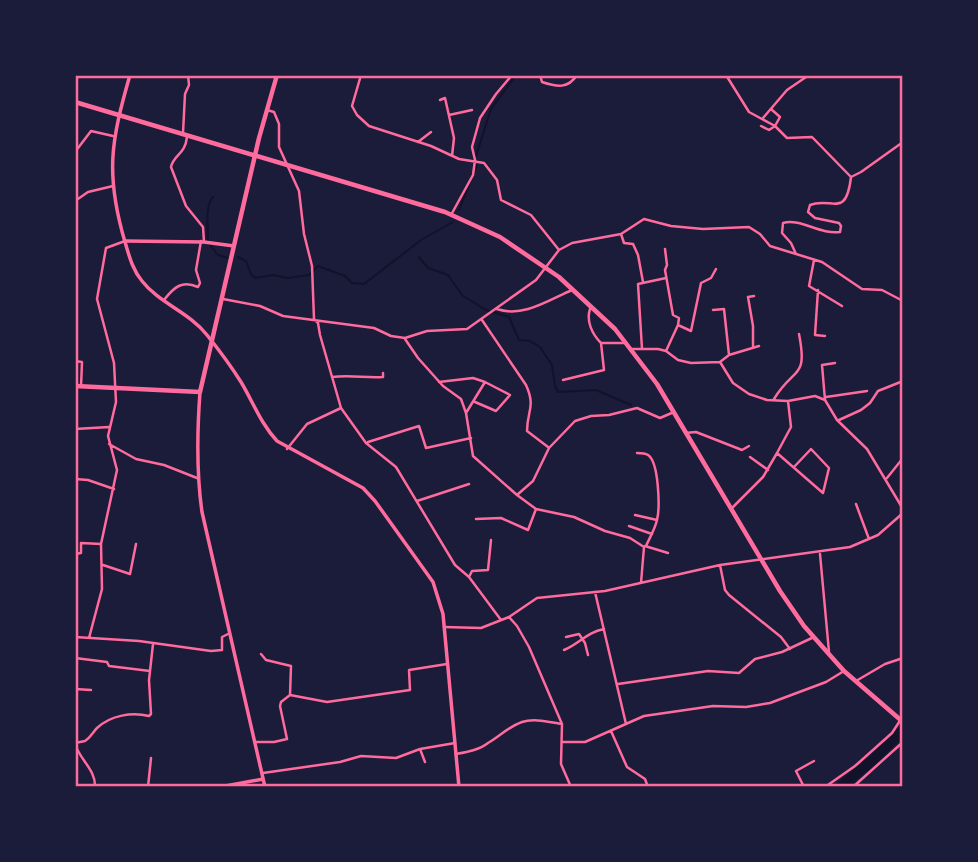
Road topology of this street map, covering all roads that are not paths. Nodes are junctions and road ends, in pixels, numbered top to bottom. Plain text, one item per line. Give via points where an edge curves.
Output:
1 (130, 75) edge
2 (277, 75) edge
3 (361, 75) edge
4 (370, 75) edge
5 (377, 75) edge
6 (512, 75) edge
7 (540, 75) edge
8 (577, 75) edge
9 (726, 75) edge
10 (809, 75) edge
11 (189, 76) edge
12 (440, 100) dead end
13 (75, 102) edge
14 (771, 109) junction
15 (267, 110) junction
16 (472, 110) dead end
17 (449, 114) junction
18 (118, 115) junction
19 (762, 119) junction
20 (761, 126) dead end
21 (775, 126) junction
22 (432, 132) dead end
23 (113, 136) junction
24 (185, 136) junction
25 (418, 142) junction
26 (903, 142) edge
27 (75, 152) edge
28 (256, 156) junction
29 (452, 156) junction
30 (475, 160) junction
31 (286, 165) junction
32 (850, 177) junction
33 (113, 186) junction
34 (75, 201) edge
35 (452, 215) junction
36 (621, 234) junction
37 (125, 241) junction
38 (205, 242) junction
39 (235, 246) junction
40 (665, 249) dead end
41 (559, 250) junction
42 (796, 254) junction
43 (814, 260) junction
44 (547, 268) junction
45 (716, 269) dead end
46 (666, 278) junction
47 (643, 282) junction
48 (574, 289) junction
49 (818, 290) junction
50 (754, 296) dead end
51 (742, 297) dead end
52 (748, 297) junction
53 (222, 299) junction
54 (163, 300) junction
55 (903, 300) edge
56 (592, 306) junction
57 (842, 306) dead end
58 (495, 310) junction
59 (713, 310) dead end
60 (314, 319) junction
61 (482, 320) junction
62 (678, 325) junction
63 (799, 334) dead end
64 (825, 336) dead end
65 (405, 338) junction
66 (213, 343) junction
67 (601, 343) junction
68 (626, 343) junction
69 (759, 346) dead end
70 (753, 347) junction
71 (632, 349) junction
72 (642, 349) junction
73 (666, 351) junction
74 (730, 355) junction
75 (75, 361) edge
76 (720, 362) junction
77 (835, 363) dead end
78 (383, 373) dead end
79 (332, 377) junction
80 (563, 380) dead end
81 (903, 380) edge
82 (439, 382) junction
83 (485, 382) junction
84 (78, 386) edge
85 (116, 388) junction
86 (867, 391) dead end
87 (200, 392) junction
88 (825, 399) junction
89 (773, 401) junction
90 (788, 401) junction
91 (475, 402) junction
92 (341, 408) junction
93 (674, 412) junction
94 (466, 413) junction
95 (837, 420) junction
96 (109, 428) junction
97 (75, 429) edge
98 (685, 433) junction
99 (471, 439) junction
100 (366, 443) junction
101 (109, 444) junction
102 (750, 446) dead end
103 (550, 448) junction
104 (287, 449) junction
105 (637, 453) dead end
106 (777, 453) junction
107 (750, 457) dead end
108 (903, 458) edge
109 (794, 467) junction
110 (768, 470) junction
111 (197, 478) junction
112 (887, 478) junction
113 (75, 480) edge
114 (469, 484) dead end
115 (114, 489) junction
116 (517, 495) junction
117 (416, 501) junction
118 (856, 504) dead end
119 (536, 509) junction
120 (731, 509) junction
121 (903, 511) edge
122 (635, 514) dead end
123 (476, 519) dead end
124 (657, 520) junction
125 (629, 526) dead end
126 (652, 534) junction
127 (491, 540) dead end
128 (869, 540) junction
129 (102, 544) junction
130 (136, 544) dead end
131 (645, 546) junction
132 (820, 552) junction
133 (668, 553) dead end
134 (75, 554) edge
135 (760, 558) junction
136 (102, 565) junction
137 (720, 565) junction
138 (469, 577) junction
139 (641, 583) junction
140 (595, 592) junction
141 (509, 617) junction
142 (501, 620) junction
143 (444, 627) junction
144 (604, 629) junction
145 (229, 634) junction
146 (566, 637) dead end
147 (814, 637) junction
148 (75, 638) edge
149 (89, 638) junction
150 (582, 640) junction
151 (153, 643) junction
152 (790, 649) junction
153 (564, 650) dead end
154 (261, 654) dead end
155 (588, 655) dead end
156 (829, 655) junction
157 (75, 658) edge
158 (903, 658) edge
159 (447, 664) junction
160 (150, 671) junction
161 (844, 671) junction
162 (855, 681) junction
163 (618, 684) junction
164 (75, 689) edge
165 (91, 691) dead end
166 (290, 695) junction
167 (902, 720) edge
168 (626, 723) junction
169 (562, 724) junction
170 (611, 731) junction
171 (255, 742) junction
172 (563, 742) junction
173 (903, 742) edge
174 (75, 743) edge
175 (455, 743) junction
176 (420, 750) junction
177 (456, 754) junction
178 (151, 758) dead end
179 (814, 761) dead end
180 (425, 762) dead end
181 (262, 773) junction
182 (263, 779) junction
183 (95, 787) edge
184 (148, 787) edge
185 (219, 787) edge
186 (265, 787) edge
187 (459, 787) edge
188 (571, 787) edge
189 (648, 787) edge
190 (804, 787) edge
191 (825, 787) edge
192 (853, 787) edge

1 - 18 main road
2 - 15 main road
3 - 25 street via 352,102 357,115 369,126
4 - 5 street
6 - 30 street via 480,118 472,147
7 - 8 street via 542,82 565,86
9 - 19 street via 749,112
10 - 14 street
11 - 24 street via 184,94
12 - 17 street via 447,98
13 - 18 main road
14 - 19 street
14 - 21 street via 780,117
15 - 28 main road
15 - 31 street via 274,112 279,124 279,145
16 - 17 street
17 - 29 street
18 - 23 main road
18 - 24 main road
19 - 21 street
20 - 21 street via 769,130
21 - 32 street via 787,138 812,137
22 - 25 street
23 - 27 street via 91,131
23 - 33 main road
24 - 28 main road
24 - 38 street via 185,149 171,167 186,206 203,227
25 - 29 street
26 - 32 street
28 - 31 main road
28 - 39 main road
29 - 30 street
30 - 35 street via 473,175
30 - 41 street via 493,174 501,200 531,215
31 - 35 main road
31 - 60 street via 299,191 312,262
32 - 42 street via 839,204 817,201 808,212 839,223 840,232 783,223 782,233
33 - 34 street via 88,192
33 - 37 main road
35 - 44 main road via 500,237
36 - 41 street via 572,243
36 - 42 street via 644,219 703,229 749,227 770,246
36 - 47 street via 624,243 633,244
37 - 38 main road
37 - 54 main road via 136,273
37 - 85 street via 106,248 98,290
38 - 39 main road
38 - 54 street via 197,270 198,286 174,287
39 - 53 main road
40 - 46 street
41 - 44 street
42 - 43 street
43 - 49 street via 809,286
43 - 55 street via 862,289 883,290
44 - 48 main road
44 - 58 street
45 - 62 street via 701,283 691,331
46 - 47 street
46 - 62 street
47 - 72 street via 638,284
48 - 56 main road
48 - 58 street via 520,312
49 - 57 street
49 - 64 street via 815,335
50 - 52 street
51 - 52 street
52 - 70 street
53 - 60 street via 283,316
53 - 66 main road
54 - 66 main road via 197,324
56 - 67 street via 590,321
56 - 68 main road
58 - 61 street
59 - 74 street via 724,309
60 - 65 street
60 - 79 street
61 - 65 street via 467,329 427,331
61 - 103 street via 531,396 527,431
62 - 73 street
63 - 89 street via 802,366
65 - 82 street
66 - 87 main road
66 - 104 main road via 266,430
67 - 68 street
67 - 80 street via 604,370
68 - 71 main road
69 - 70 street
70 - 74 street
71 - 72 street
71 - 93 main road
72 - 73 street
73 - 76 street via 691,363
74 - 76 street
75 - 84 street via 82,362
76 - 89 street via 737,386
77 - 88 street via 822,365
78 - 79 street via 383,377
79 - 92 street
81 - 95 street via 878,391 861,410
82 - 83 street via 473,378
82 - 94 street via 461,399
83 - 91 street
83 - 91 street via 510,395 496,411
84 - 85 main road
85 - 87 main road
85 - 96 street
86 - 88 street
87 - 111 main road
88 - 90 street via 815,396
88 - 95 street
89 - 90 street
90 - 106 street via 791,427
91 - 94 street
92 - 100 street
92 - 104 street via 307,424
93 - 98 main road
93 - 103 street via 660,418 637,408 582,418
94 - 99 street
95 - 112 street via 867,449
96 - 97 street
96 - 101 street
98 - 102 street via 696,432 742,450
98 - 120 main road
99 - 100 street via 426,447 419,426
99 - 116 street via 473,456
100 - 117 street via 396,467
101 - 111 street via 136,459
101 - 115 street via 117,470
103 - 116 street via 533,481
104 - 143 main road via 354,482 375,500 433,582
105 - 124 street via 648,455 657,476
106 - 109 street
106 - 110 street
107 - 110 street
108 - 112 street
109 - 109 street via 804,475 823,492 829,468 811,449
110 - 120 street
111 - 145 main road
112 - 121 street
113 - 115 street
114 - 117 street
115 - 129 street
116 - 119 street
117 - 138 street via 456,565
118 - 128 street
119 - 123 street via 528,530 501,518
119 - 131 street via 574,517
120 - 135 main road
121 - 128 street
122 - 124 street
124 - 126 street
125 - 126 street
126 - 131 street
127 - 138 street via 488,570 472,571
128 - 132 street
129 - 134 street via 81,543 81,553
129 - 136 street
130 - 136 street via 130,574
131 - 133 street
131 - 139 street
132 - 135 street
132 - 156 street
135 - 137 street
135 - 147 main road
136 - 149 street via 102,589
137 - 139 street
137 - 152 street via 729,595
138 - 142 street
139 - 140 street
140 - 141 street via 537,598
140 - 144 street
141 - 142 street
141 - 169 street via 538,665
142 - 143 street via 481,628
143 - 159 main road
144 - 150 street
144 - 163 street
145 - 151 street via 222,637 220,651
145 - 171 main road
146 - 150 street via 579,634
147 - 152 street
147 - 156 main road
148 - 149 street
149 - 151 street
150 - 153 street
150 - 155 street
151 - 160 street
152 - 163 street via 755,659 739,673 708,671
154 - 166 street via 266,660 291,666
156 - 161 main road
157 - 160 street
158 - 162 street
159 - 166 street via 409,670 410,690 327,702
159 - 175 main road
160 - 174 street via 149,716 133,713 113,719 85,741
161 - 162 main road
161 - 168 street via 770,703 713,706
162 - 167 main road
163 - 168 street
164 - 165 street
166 - 171 street via 280,706 287,739
167 - 191 street via 855,766
168 - 170 street
169 - 172 street
169 - 177 street via 522,722 489,743
170 - 172 street via 585,742
170 - 189 street via 628,766
171 - 181 main road
172 - 188 street via 561,764
173 - 192 street
174 - 183 street via 95,777
175 - 176 street
175 - 177 main road
176 - 180 street
176 - 181 street via 396,758 361,756
177 - 187 main road
178 - 184 street
179 - 190 street via 796,771
181 - 182 main road
182 - 185 main road
182 - 186 main road

